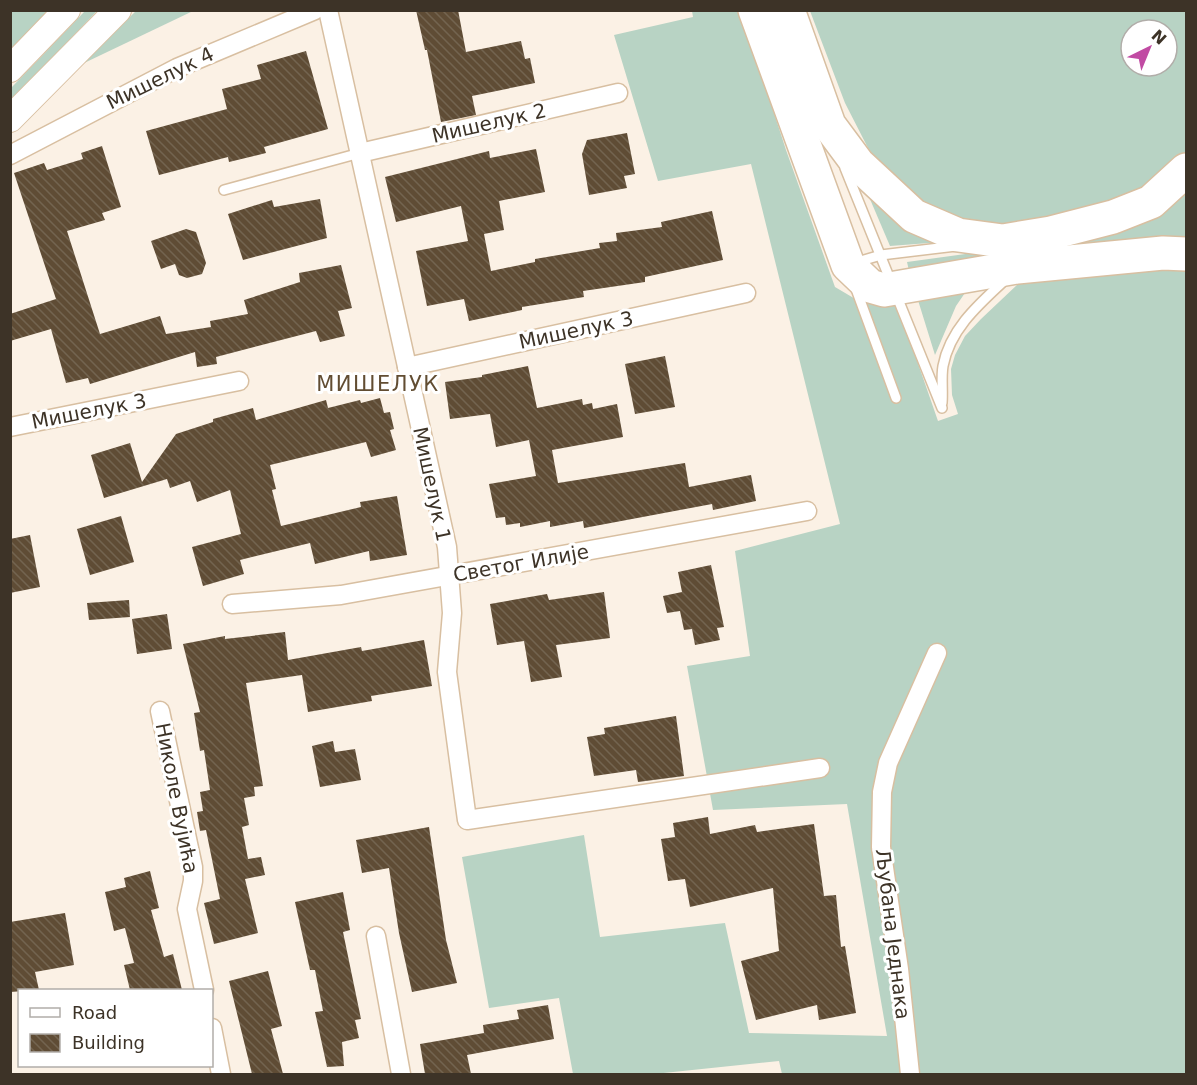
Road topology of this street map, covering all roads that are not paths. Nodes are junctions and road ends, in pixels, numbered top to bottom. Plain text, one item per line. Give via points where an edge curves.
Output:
1 (67, 10) edge
2 (118, 10) edge
3 (315, 10) edge
4 (328, 10) edge
5 (755, 10) edge
6 (788, 10) edge
7 (10, 69) edge
8 (618, 93) dead end
9 (10, 119) edge
10 (829, 124) junction
11 (360, 153) junction
12 (10, 154) edge
13 (1186, 170) edge
14 (224, 190) dead end
15 (1010, 254) junction
16 (1186, 254) edge
17 (881, 255) junction
18 (848, 266) junction
19 (894, 289) junction
20 (746, 293) dead end
21 (407, 367) junction
22 (239, 381) dead end
23 (896, 398) dead end
24 (10, 427) edge
25 (807, 511) dead end
26 (451, 576) junction
27 (232, 604) dead end
28 (937, 652) dead end
29 (160, 711) dead end
30 (820, 768) dead end
31 (376, 936) dead end
32 (204, 989) edge
33 (213, 1033) edge
34 (221, 1074) edge
35 (401, 1074) edge
36 (910, 1074) edge

1 - 7 street
2 - 9 street
3 - 12 street, Мишелук 4 via 166,74
4 - 11 street, Мишелук 1
5 - 18 highway
6 - 10 highway
8 - 11 street, Мишелук 2
10 - 15 highway via 858,164 914,216
10 - 17 lane
11 - 14 lane
11 - 21 street, Мишелук 1
13 - 15 highway via 1151,202 1113,218 1051,233
15 - 16 highway
15 - 17 lane
15 - 19 highway
15 - 19 lane via 955,334 942,369 942,408
17 - 18 lane
17 - 19 lane
18 - 19 highway via 870,286
18 - 23 lane
20 - 21 street, Мишелук 3
21 - 26 street, Мишелук 1
22 - 24 street, Мишелук 3
25 - 26 street, Светог Илије
26 - 27 street, Светог Илије via 341,595
26 - 30 street, Мишелук 1 via 447,672 467,820
28 - 36 street, Љубана Једнака via 888,763 882,792 880,847
29 - 32 street, Николе Вујића via 193,867 187,909
31 - 35 street
33 - 34 street

